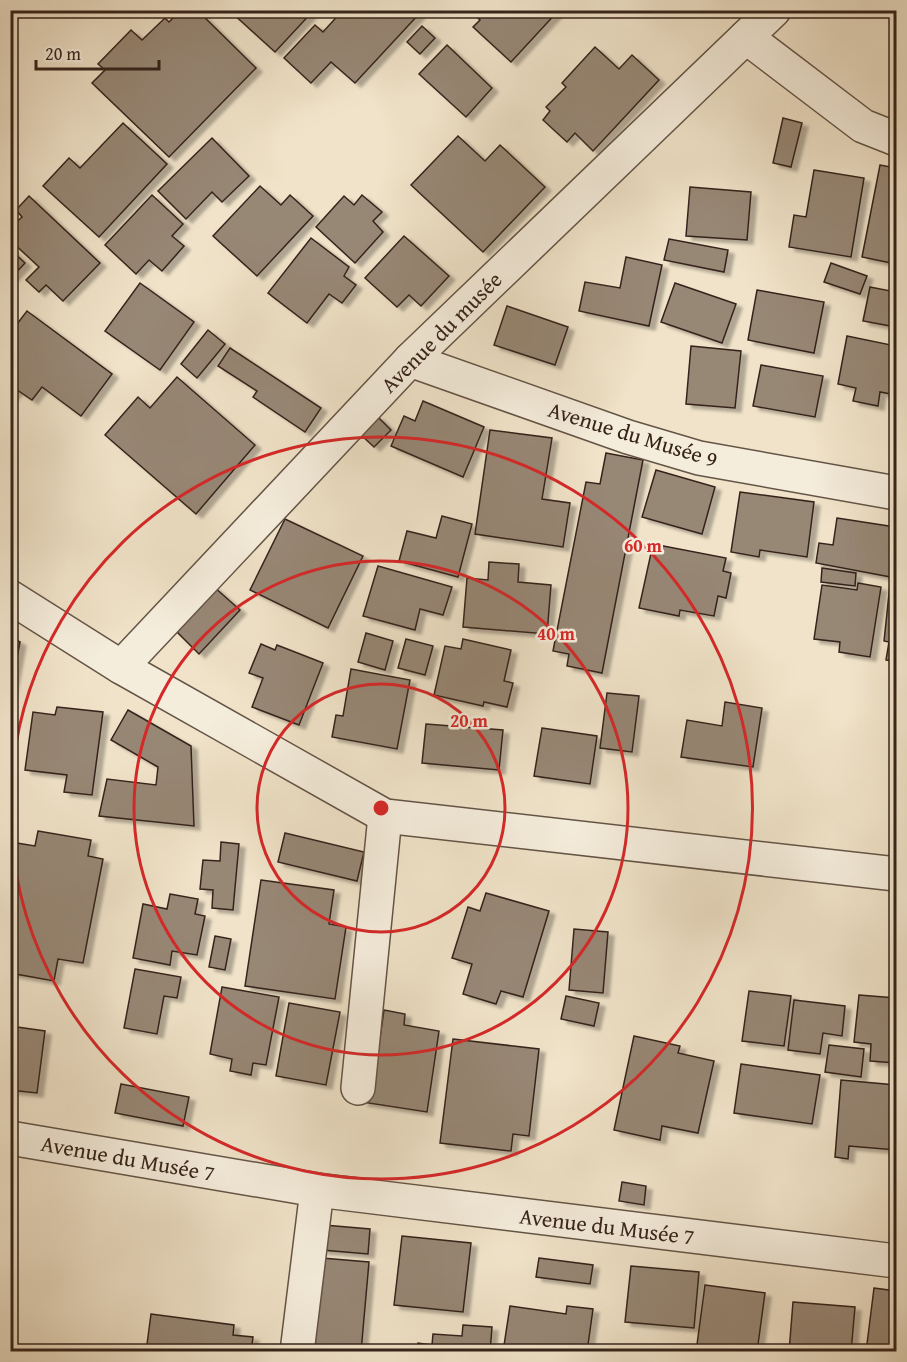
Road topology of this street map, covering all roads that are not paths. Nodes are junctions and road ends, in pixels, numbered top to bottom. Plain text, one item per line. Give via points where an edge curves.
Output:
1 (774, 10) edge
2 (746, 37) junction
3 (897, 139) edge
4 (410, 360) junction
5 (897, 493) edge
6 (10, 597) edge
7 (121, 667) junction
8 (385, 816) junction
9 (897, 874) edge
10 (358, 1088) dead end
11 (10, 1138) edge
12 (317, 1191) junction
13 (897, 1261) edge
14 (297, 1352) edge

1 - 2 street, Avenue du musée
2 - 3 street via 863,126
2 - 4 street, Avenue du musée
4 - 5 street, Avenue du Musée 9 via 699,458
4 - 7 street, Avenue du musée
6 - 7 street
7 - 8 street
8 - 9 street
8 - 10 street
11 - 12 street, Avenue du Musée 7
12 - 13 street, Avenue du Musée 7
12 - 14 street

